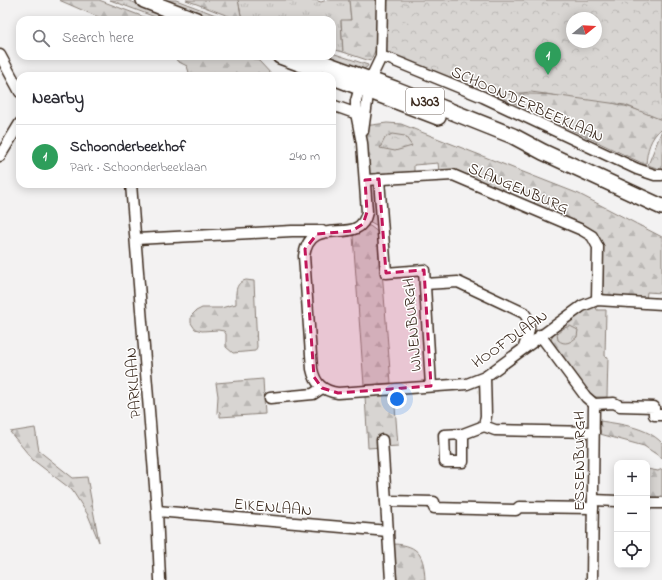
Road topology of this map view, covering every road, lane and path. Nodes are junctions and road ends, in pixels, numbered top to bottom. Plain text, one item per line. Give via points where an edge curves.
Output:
1 (144, 0) edge
2 (382, 0) edge
3 (186, 16) edge
4 (0, 55) edge
5 (381, 57) junction
6 (290, 60) edge
7 (312, 60) edge
8 (322, 72) edge
9 (336, 77) edge
10 (16, 85) edge
11 (367, 86) junction
12 (336, 106) edge
13 (360, 115) junction
14 (16, 130) edge
15 (0, 156) edge
16 (662, 175) edge
17 (379, 179) junction
18 (365, 180) junction
19 (131, 188) edge
20 (662, 207) edge
21 (324, 231) junction
22 (136, 239) junction
23 (425, 284) junction
24 (597, 300) junction
25 (662, 304) edge
26 (540, 335) junction
27 (524, 347) junction
28 (485, 377) junction
29 (431, 386) junction
30 (322, 388) junction
31 (270, 398) dead end
32 (594, 404) junction
33 (662, 415) edge
34 (484, 426) junction
35 (594, 432) junction
36 (462, 434) dead end
37 (382, 440) dead end
38 (386, 501) junction
39 (614, 501) edge
40 (650, 502) edge
41 (662, 503) edge
42 (593, 504) junction
43 (157, 511) junction
44 (388, 531) junction
45 (160, 580) edge
46 (391, 580) edge
47 (592, 580) edge

1 - 3 main road
2 - 5 street
4 - 10 street
5 - 11 street
5 - 16 street, SCHOONDERBEEKLAAN via 483,97 637,169
6 - 8 main road, N303
7 - 11 main road, N303
9 - 11 main road, N303
11 - 13 street via 356,101
11 - 20 main road, N303 via 513,136
12 - 13 street
13 - 18 street
14 - 15 street
17 - 18 street, SLANGENBURG
17 - 23 street, WIJENBURGH via 386,273 424,270
17 - 24 street, SLANGENBURG via 447,175 459,177 592,236 598,247
18 - 21 street via 367,212 363,224 352,231
19 - 22 street, PARKLAAN
21 - 22 street
21 - 30 street via 308,242 304,256 312,369 314,378
22 - 43 street, PARKLAAN
23 - 27 street via 458,282 524,313 530,328
23 - 29 street, WIJENBURGH
24 - 25 street
24 - 26 street, HOOFDLAAN via 571,313
26 - 27 street, HOOFDLAAN
26 - 32 street, ESSENBURGH
27 - 28 street, HOOFDLAAN
28 - 29 street, HOOFDLAAN via 467,384
28 - 34 street
29 - 30 street, HOOFDLAAN via 338,393
30 - 31 street via 313,394
32 - 33 street via 654,407 654,415
32 - 35 street, ESSENBURGH
34 - 35 street via 495,430
34 - 36 street
35 - 42 street, ESSENBURGH
37 - 38 street
38 - 42 street via 434,502 434,508 516,510 519,507
38 - 44 street
39 - 42 street
40 - 41 street
42 - 47 street, ESSENBURGH
43 - 44 street, EIKENLAAN
43 - 45 street, PARKLAAN
44 - 46 street

